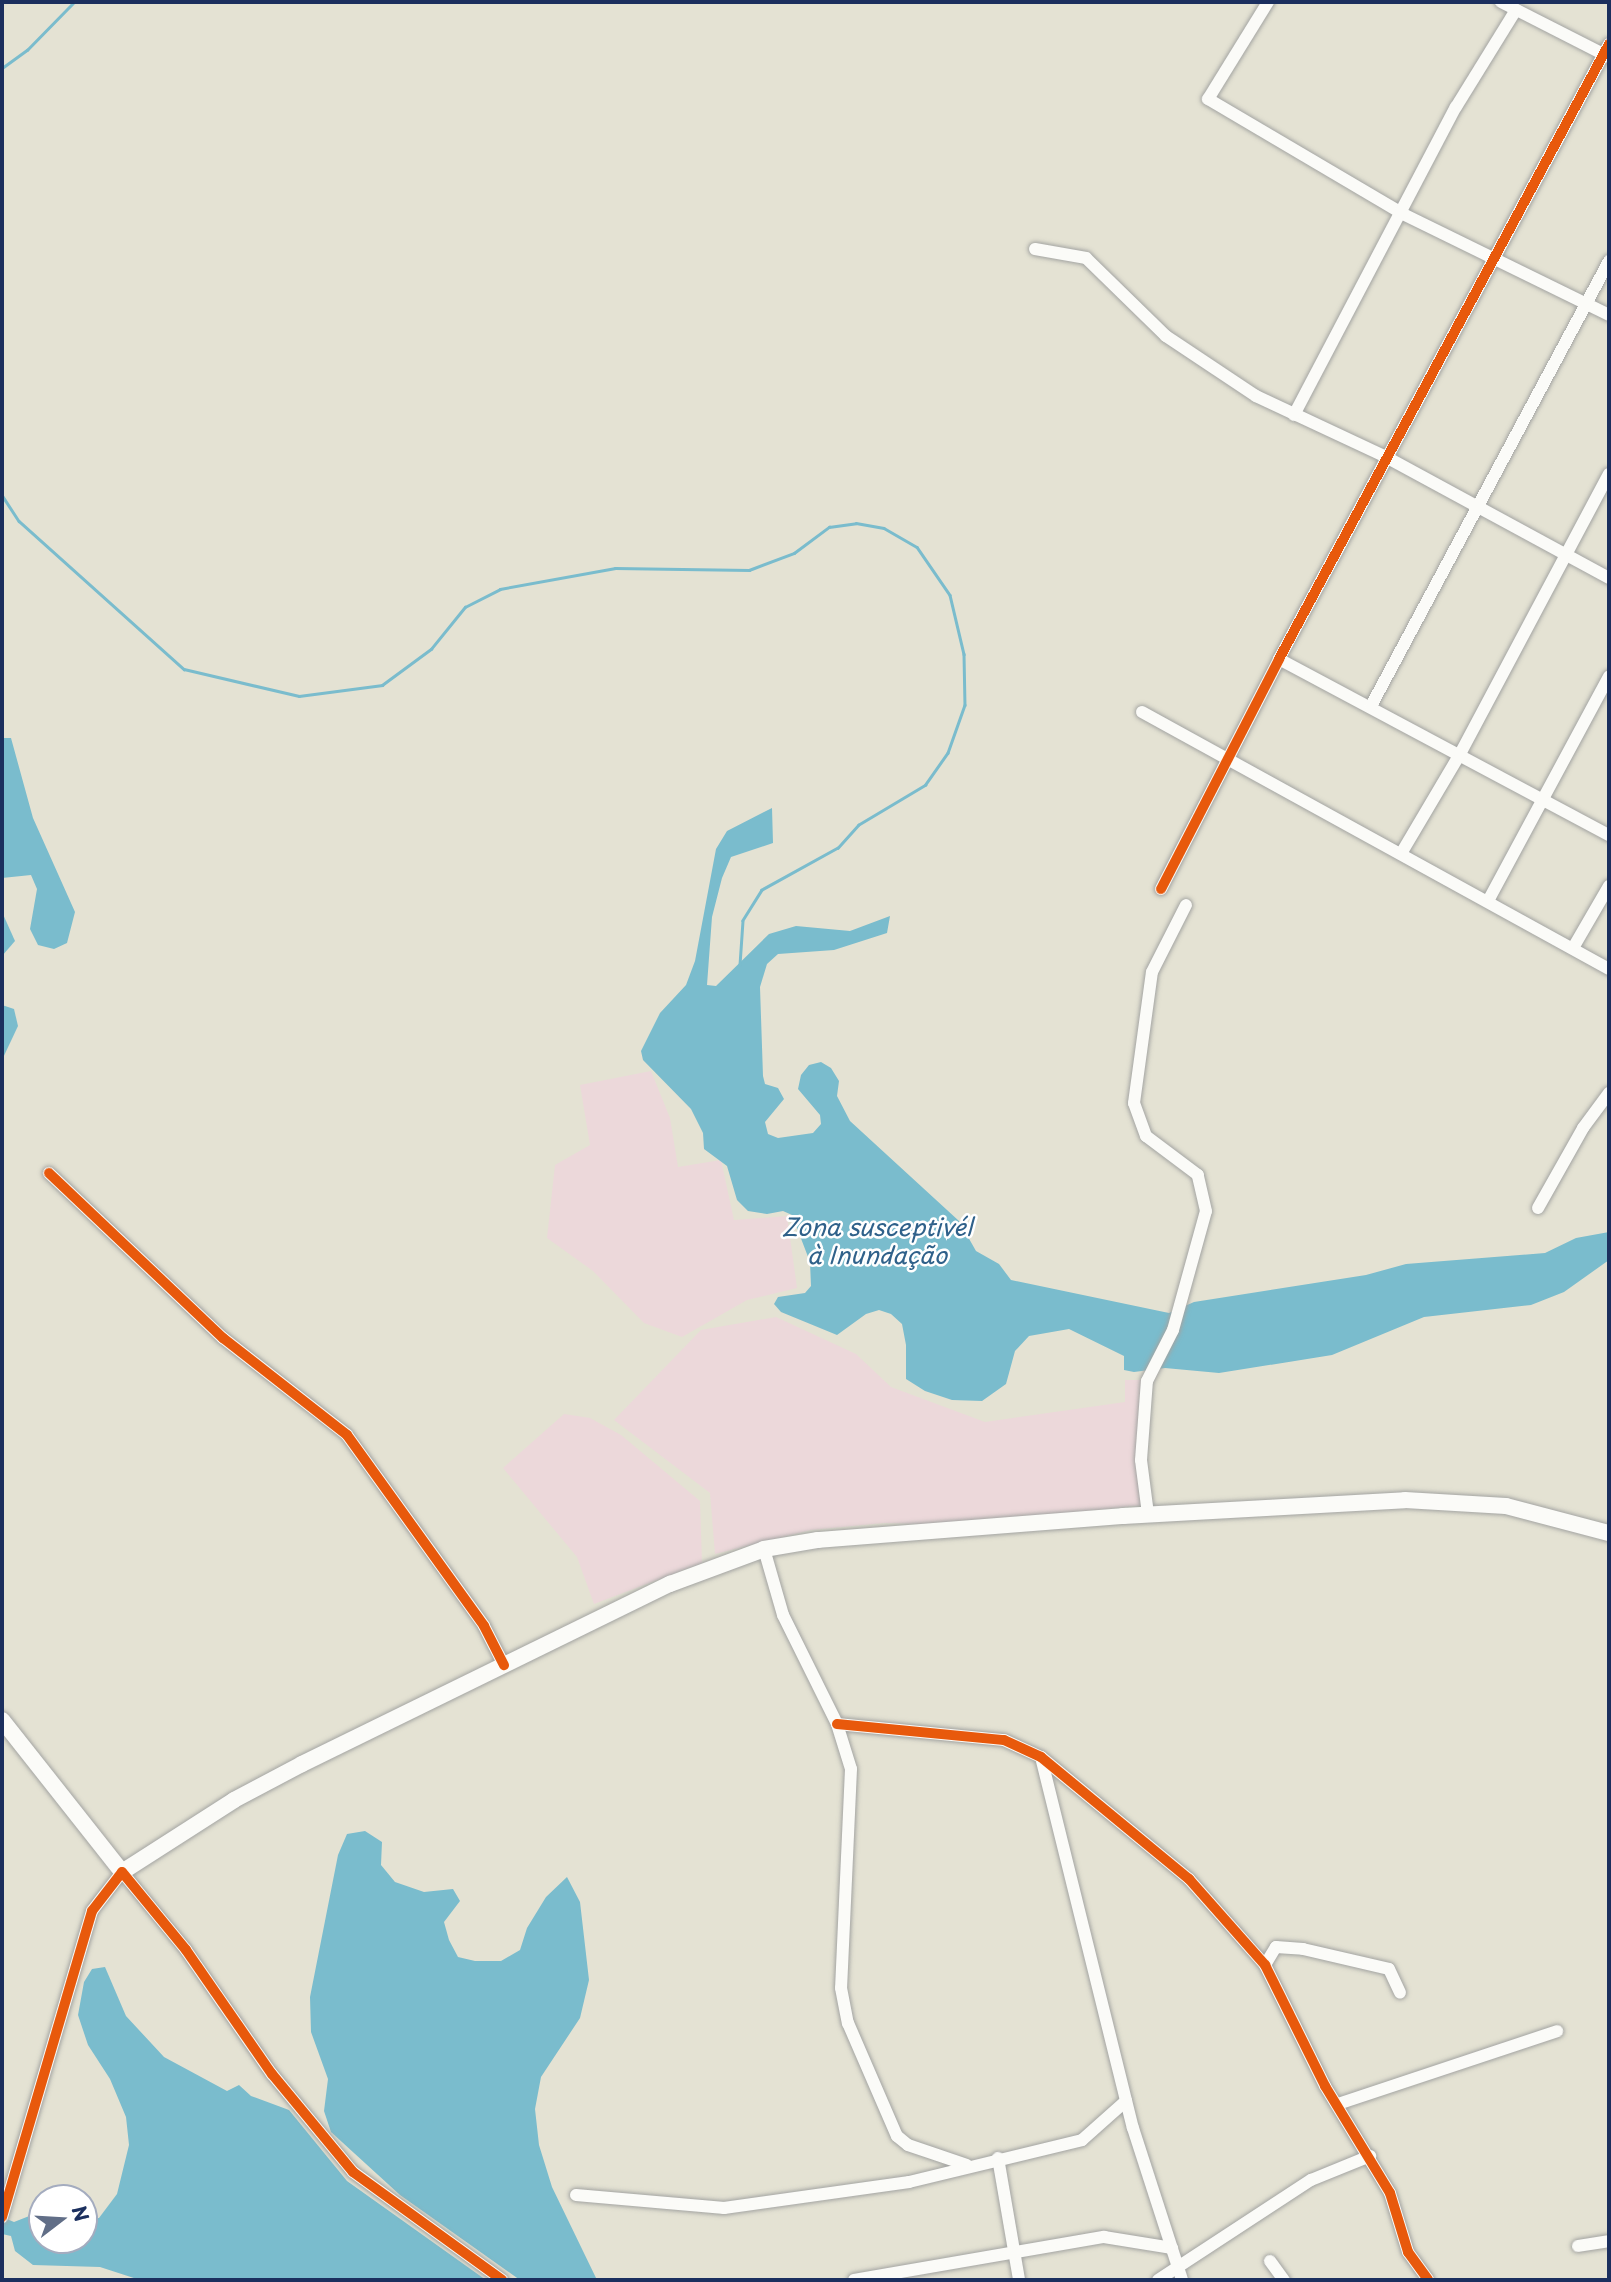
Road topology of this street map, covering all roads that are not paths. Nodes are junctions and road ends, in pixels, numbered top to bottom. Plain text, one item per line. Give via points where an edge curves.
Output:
1 (1268, 2) edge
2 (1501, 2) edge
3 (1516, 10) junction
4 (1607, 52) edge
5 (1402, 214) junction
6 (1035, 249) dead end
7 (1495, 258) junction
8 (1609, 261) edge
9 (1588, 303) junction
10 (1609, 314) edge
11 (1294, 415) junction
12 (1386, 457) junction
13 (1609, 474) edge
14 (1474, 508) junction
15 (1565, 553) junction
16 (1609, 578) edge
17 (1279, 659) junction
18 (1609, 676) edge
19 (1371, 706) junction
20 (1142, 712) dead end
21 (1460, 754) junction
22 (1226, 761) junction
23 (1541, 802) junction
24 (1609, 835) edge
25 (1402, 852) junction
26 (1609, 886) edge
27 (1161, 889) dead end
28 (1488, 901) junction
29 (1186, 905) dead end
30 (1573, 948) junction
31 (1609, 969) edge
32 (1609, 1093) edge
33 (49, 1173) dead end
34 (1538, 1208) dead end
35 (1149, 1514) junction
36 (1609, 1533) edge
37 (764, 1549) junction
38 (504, 1665) junction
39 (2, 1720) edge
40 (837, 1724) junction
41 (1041, 1757) junction
42 (122, 1872) junction
43 (1265, 1965) junction
44 (1399, 1993) dead end
45 (1557, 2031) dead end
46 (1126, 2101) junction
47 (1338, 2104) junction
48 (1370, 2156) junction
49 (998, 2158) junction
50 (967, 2165) junction
51 (576, 2195) dead end
52 (2, 2217) edge
53 (1609, 2241) edge
54 (1578, 2246) dead end
55 (1172, 2248) junction
56 (1011, 2252) junction
57 (1270, 2261) dead end
58 (1177, 2265) junction
59 (502, 2280) edge
60 (854, 2280) edge
61 (1019, 2280) edge
62 (1158, 2280) edge
63 (1182, 2280) edge
64 (1284, 2280) edge
65 (1428, 2280) edge

1 - 5 street via 1208,99
2 - 3 street
3 - 4 street
3 - 5 street via 1456,107
4 - 7 street
5 - 7 street
5 - 11 street
6 - 11 street via 1086,258 1178,346
7 - 9 street
7 - 12 street
8 - 9 street
9 - 10 street
9 - 14 street
11 - 12 street
12 - 14 street
12 - 17 street
13 - 15 street
14 - 15 street
14 - 19 street
15 - 16 street
15 - 21 street
17 - 19 street
17 - 22 street
18 - 23 street
19 - 21 street
20 - 22 street
21 - 23 street
21 - 25 street
22 - 25 street
22 - 27 street
23 - 24 street
23 - 28 street
25 - 28 street
26 - 30 street
28 - 30 street
29 - 35 street via 1152,972 1133,1103 1146,1136 1198,1175 1206,1211 1176,1320 1147,1381 1141,1460
30 - 31 street
32 - 34 street via 1583,1128
33 - 38 street via 223,1338 347,1435 484,1626
35 - 36 main road via 1405,1500 1506,1506
35 - 37 main road via 818,1540
37 - 38 main road via 670,1584
37 - 40 street via 783,1615
38 - 42 main road via 233,1800
39 - 42 main road
40 - 41 street via 987,1737
40 - 50 street via 853,1791 843,2008 897,2136 908,2145
41 - 43 street via 1189,1879
41 - 46 street
42 - 52 street via 92,1911
42 - 59 street via 186,1950 272,2074 353,2172
43 - 44 street via 1276,1947 1303,1949 1389,1969
43 - 47 street
45 - 47 street
46 - 49 street via 1082,2140
46 - 55 street
47 - 48 street
48 - 58 street via 1311,2180
48 - 65 street via 1390,2193 1408,2252
49 - 50 street
49 - 56 street
50 - 51 street via 909,2182 724,2208
53 - 54 street
55 - 56 street via 1113,2237
55 - 58 street
56 - 60 street
56 - 61 street
57 - 64 street
58 - 62 street
58 - 63 street

